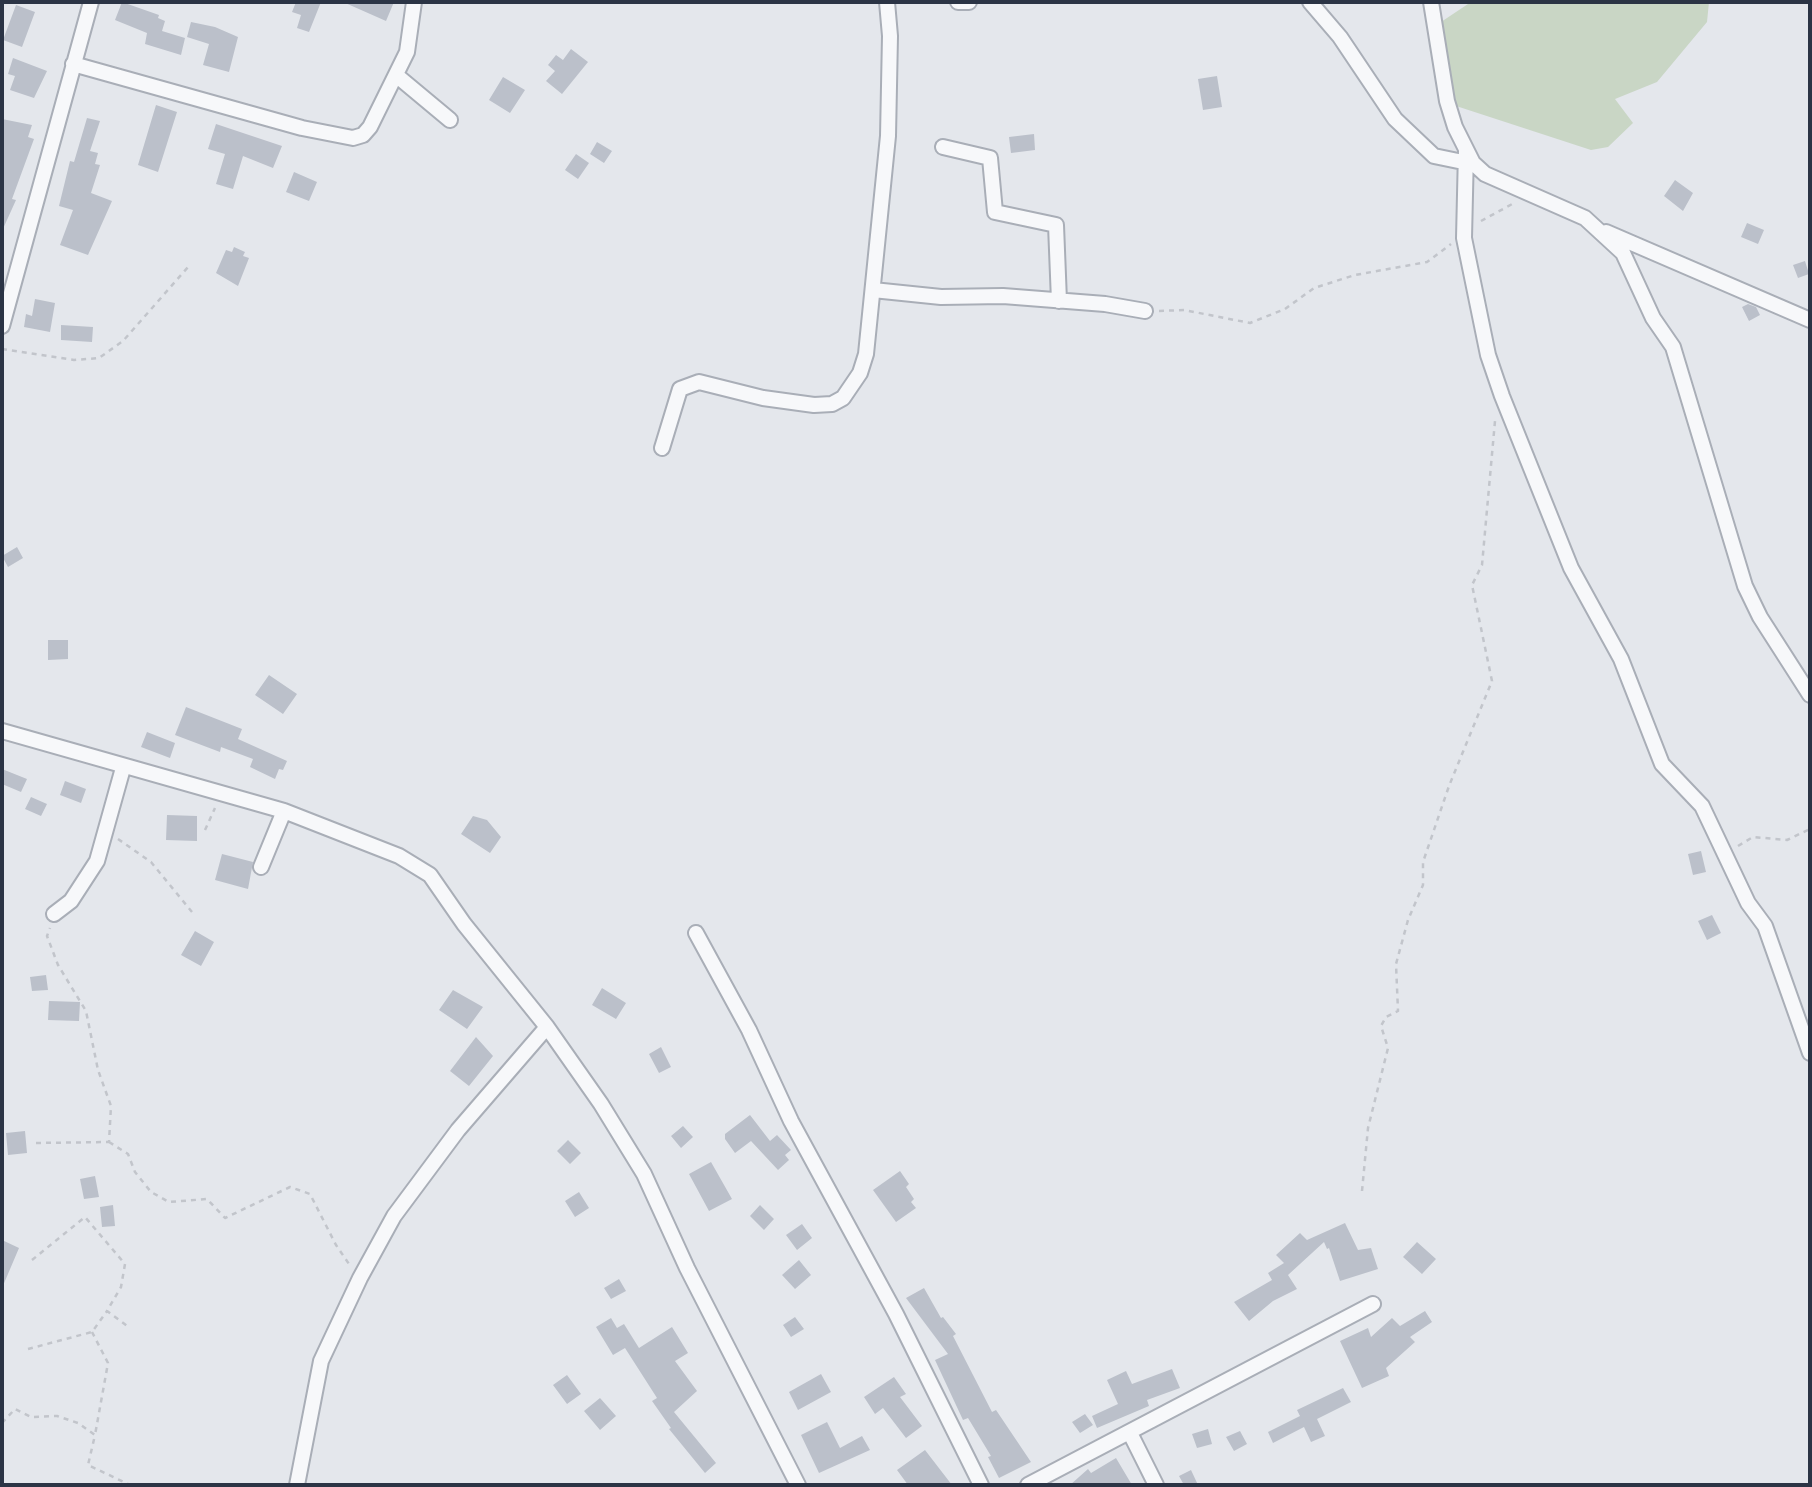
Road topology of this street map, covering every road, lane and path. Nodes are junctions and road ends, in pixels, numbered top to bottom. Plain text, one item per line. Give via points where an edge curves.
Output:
1 (91, 2) edge
2 (414, 2) edge
3 (887, 2) edge
4 (958, 2) edge
5 (969, 2) edge
6 (1310, 2) edge
7 (1431, 2) edge
8 (73, 64) junction
9 (396, 75) junction
10 (450, 120) dead end
11 (943, 147) dead end
12 (1464, 157) junction
13 (1530, 193) junction
14 (1601, 230) junction
15 (1464, 238) junction
16 (189, 266) dead end
17 (873, 290) junction
18 (1059, 301) junction
19 (1145, 311) joint
20 (1810, 320) edge
21 (2, 326) edge
22 (2, 349) edge
23 (1495, 418) dead end
24 (662, 448) dead end
25 (1810, 695) edge
26 (2, 731) edge
27 (123, 768) junction
28 (223, 793) junction
29 (284, 811) junction
30 (107, 828) junction
31 (1810, 829) edge
32 (205, 830) dead end
33 (1719, 842) junction
34 (261, 867) dead end
35 (192, 912) dead end
36 (54, 914) joint
37 (696, 933) dead end
38 (547, 1027) junction
39 (1810, 1053) edge
40 (109, 1142) junction
41 (36, 1143) dead end
42 (1362, 1191) dead end
43 (32, 1260) dead end
44 (360, 1278) junction
45 (1373, 1304) dead end
46 (107, 1311) junction
47 (130, 1328) dead end
48 (92, 1332) junction
49 (28, 1349) dead end
50 (2, 1423) edge
51 (1130, 1433) junction
52 (95, 1435) junction
53 (130, 1485) edge
54 (297, 1485) edge
55 (798, 1485) edge
56 (981, 1485) edge
57 (1028, 1485) edge
58 (1156, 1485) edge

1 - 8 street
2 - 9 street via 407,52
3 - 17 street via 888,136
4 - 5 street
6 - 12 street via 1340,37 1395,119 1434,156
7 - 12 street via 1447,101
8 - 9 street via 353,138 370,127
8 - 21 street
9 - 10 street
11 - 18 street via 990,158 995,212 1056,225
12 - 13 street via 1485,174
12 - 15 street
13 - 14 street via 1567,208
13 - 15 path via 1482,219
14 - 20 street
14 - 25 street via 1623,253 1653,318 1673,347 1745,586
15 - 19 path via 1437,251 1427,262 1314,288 1284,309 1250,323 1184,310
15 - 33 street via 1488,355 1571,568 1621,659 1662,764 1702,806
16 - 22 path via 123,341 99,358 74,360
17 - 18 street
17 - 24 street via 866,354 843,398 814,405 699,383 680,389
18 - 19 street
23 - 42 path via 1482,565 1472,585 1492,681 1423,862 1423,885 1396,964 1398,1011 1381,1026 1388,1048 1368,1128
26 - 27 street
27 - 28 street
27 - 30 street
28 - 29 street
28 - 32 path
29 - 34 street
29 - 38 street via 399,856 425,871
30 - 35 path via 151,862
30 - 36 street via 97,861 82,887
31 - 33 path via 1787,840 1753,837 1732,849
33 - 39 street via 1748,903 1765,926
36 - 40 path via 47,936 58,965 86,1011 111,1107
37 - 56 street
38 - 44 street via 458,1130 394,1216
38 - 55 street via 643,1174
40 - 41 path
40 - 44 path via 128,1154 151,1192 169,1202 207,1199 225,1218 289,1187 310,1194 335,1245
43 - 46 path via 85,1217 125,1264 121,1287
44 - 54 street via 321,1361
45 - 51 street
46 - 47 path
46 - 48 path
48 - 49 path
48 - 52 path via 108,1363
50 - 52 path via 15,1409 32,1417 57,1416
51 - 57 street
51 - 58 street
52 - 53 path via 88,1465

